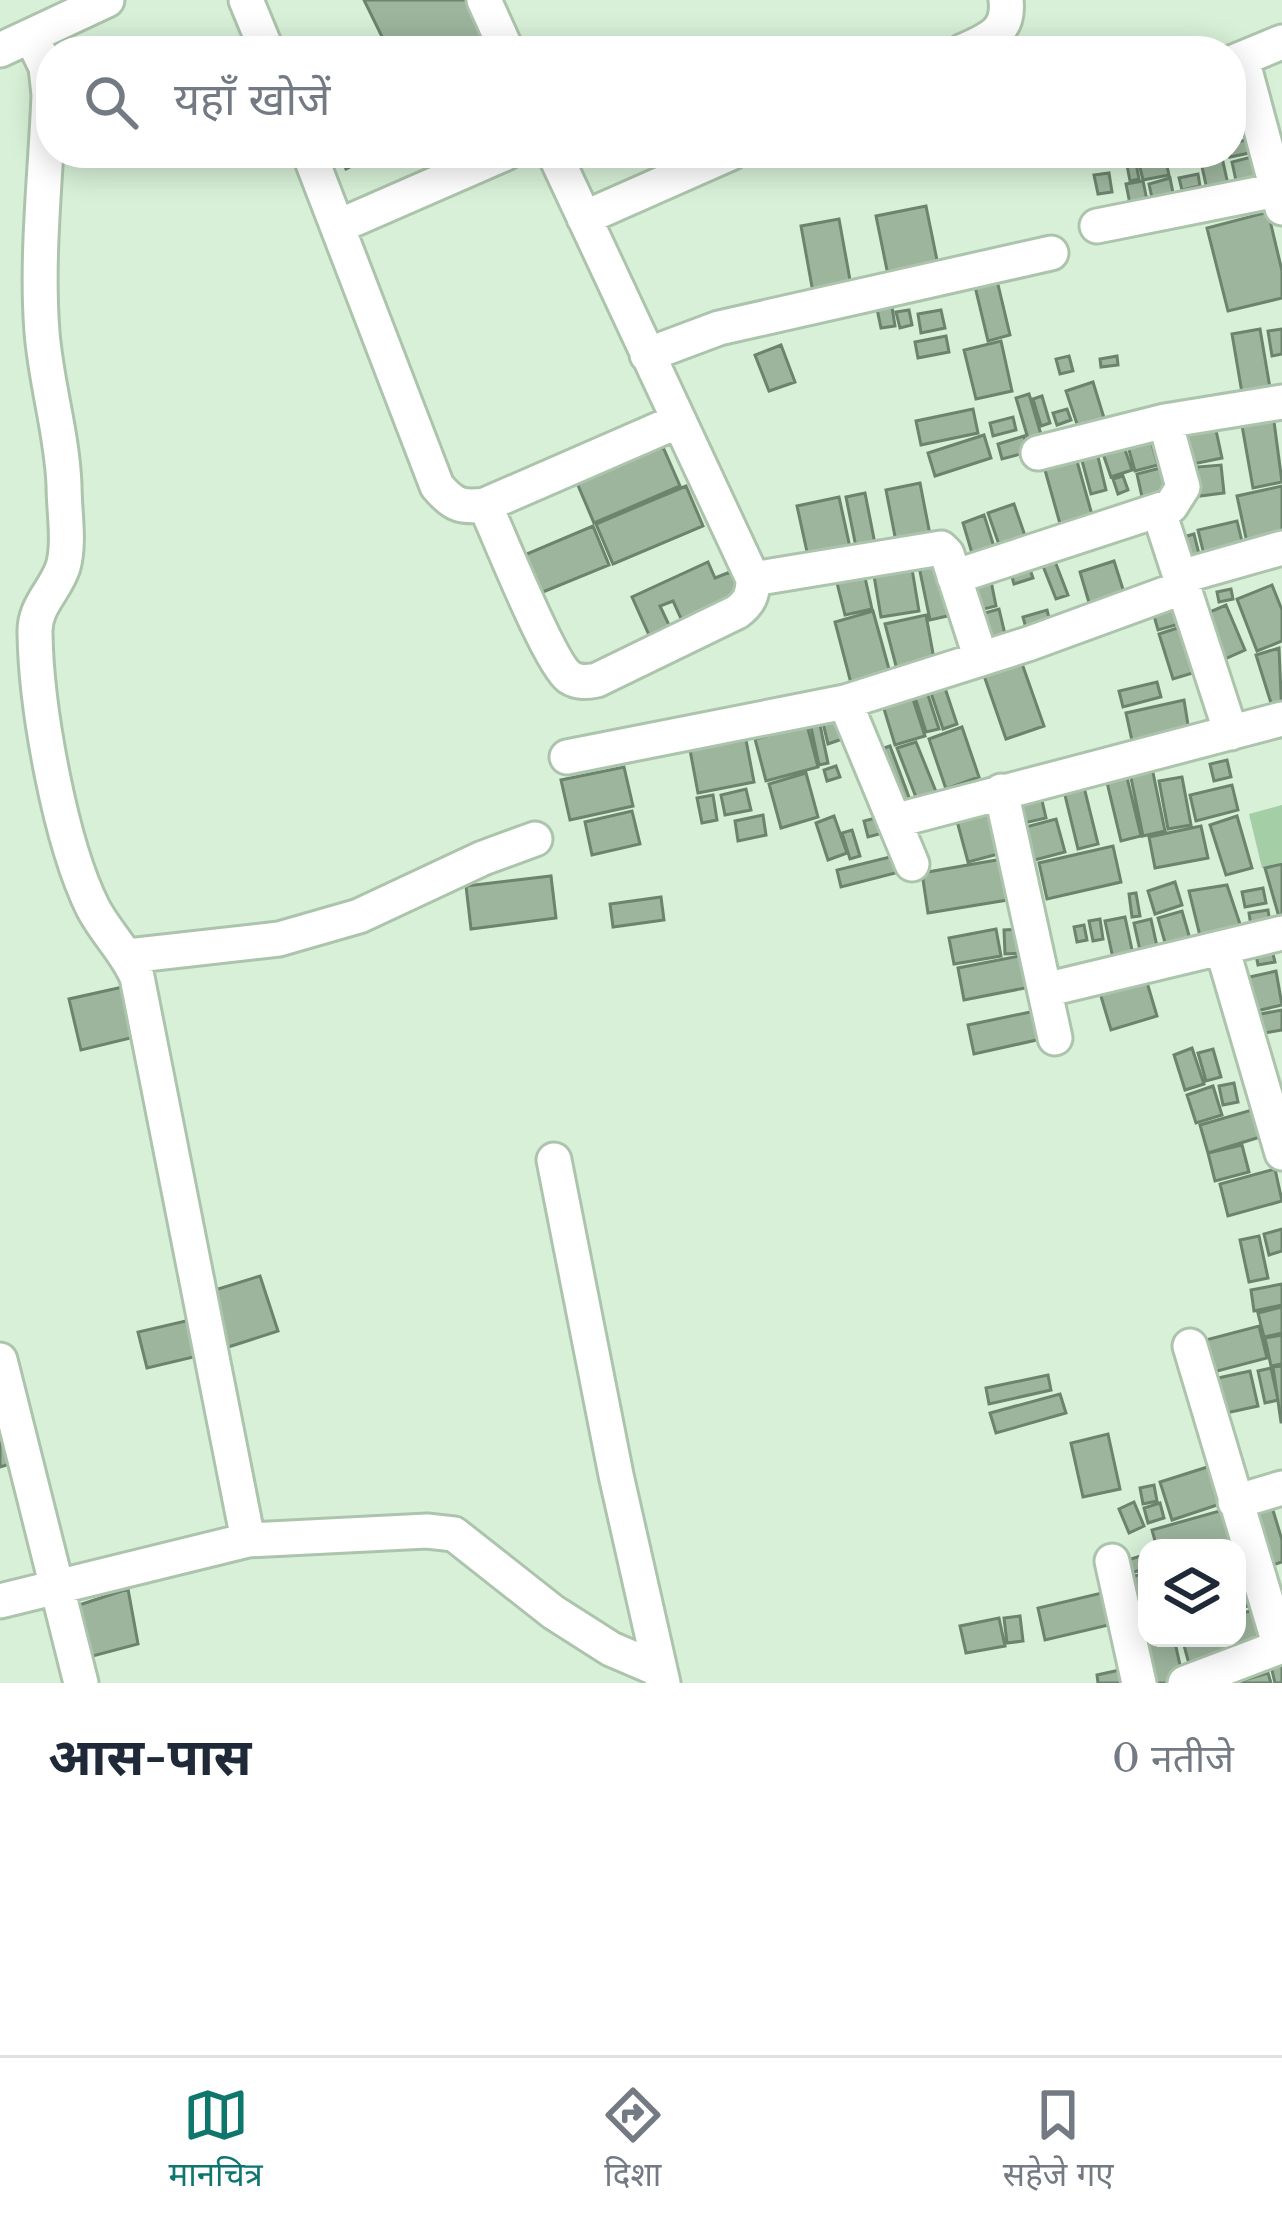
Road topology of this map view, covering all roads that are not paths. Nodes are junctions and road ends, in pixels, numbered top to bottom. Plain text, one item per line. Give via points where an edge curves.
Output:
1 (107, 0) edge
2 (246, 0) edge
3 (484, 0) edge
4 (1006, 0) edge
5 (31, 36) junction
6 (261, 36) edge
7 (500, 36) edge
8 (990, 36) edge
9 (1282, 42) edge
10 (36, 47) edge
11 (0, 50) edge
12 (1246, 57) edge
13 (1246, 93) edge
14 (47, 168) edge
15 (315, 168) edge
16 (472, 168) edge
17 (561, 168) edge
18 (697, 168) edge
19 (1279, 199) edge
20 (584, 218) junction
21 (339, 226) junction
22 (1097, 226) dead end
23 (1051, 253) dead end
24 (647, 355) junction
25 (1282, 402) edge
26 (678, 421) junction
27 (1165, 421) junction
28 (1038, 452) dead end
29 (485, 505) junction
30 (1160, 512) junction
31 (1282, 548) edge
32 (954, 577) junction
33 (753, 579) junction
34 (1182, 582) junction
35 (981, 659) junction
36 (845, 702) junction
37 (1282, 719) edge
38 (1231, 733) junction
39 (567, 757) dead end
40 (1001, 791) junction
41 (894, 821) junction
42 (536, 839) dead end
43 (912, 864) dead end
44 (1282, 933) edge
45 (1222, 948) junction
46 (128, 956) junction
47 (1045, 991) junction
48 (1055, 1038) dead end
49 (1282, 1153) edge
50 (554, 1160) dead end
51 (1190, 1346) dead end
52 (0, 1360) edge
53 (1282, 1488) edge
54 (1235, 1502) junction
55 (248, 1540) junction
56 (1112, 1562) dead end
57 (56, 1589) junction
58 (0, 1601) edge
59 (1281, 1646) edge
60 (661, 1677) edge
61 (81, 1683) edge
62 (1138, 1683) edge
63 (1185, 1683) edge

1 - 5 street
2 - 6 street
3 - 7 street
4 - 8 street via 1008,16
5 - 10 street
5 - 11 street
9 - 12 street
13 - 19 street
14 - 46 street via 42,328 63,450 65,561 34,628 50,761 77,868
15 - 21 street
16 - 21 street
17 - 20 street
18 - 20 street
19 - 22 street
20 - 24 street
21 - 29 street via 437,486 462,508
23 - 24 street via 719,328
24 - 26 street
25 - 27 street
26 - 29 street
26 - 33 street
27 - 28 street
27 - 30 street via 1183,487
29 - 33 street via 550,649 568,676 583,682 736,612 747,604
30 - 32 street
30 - 34 street
31 - 34 street
32 - 33 street via 947,554 932,547
32 - 35 street
34 - 35 street
34 - 38 street
35 - 36 street
36 - 39 street
36 - 41 street
37 - 38 street
38 - 40 street
40 - 41 street
40 - 47 street
41 - 43 street
42 - 46 street via 319,928
44 - 45 street
45 - 47 street
45 - 49 street
46 - 55 street
47 - 48 street
50 - 60 street
51 - 54 street
52 - 57 street
53 - 54 street
54 - 59 street
55 - 57 street
55 - 60 street via 454,1534 553,1612
56 - 62 street
57 - 58 street
57 - 61 street
59 - 63 street

